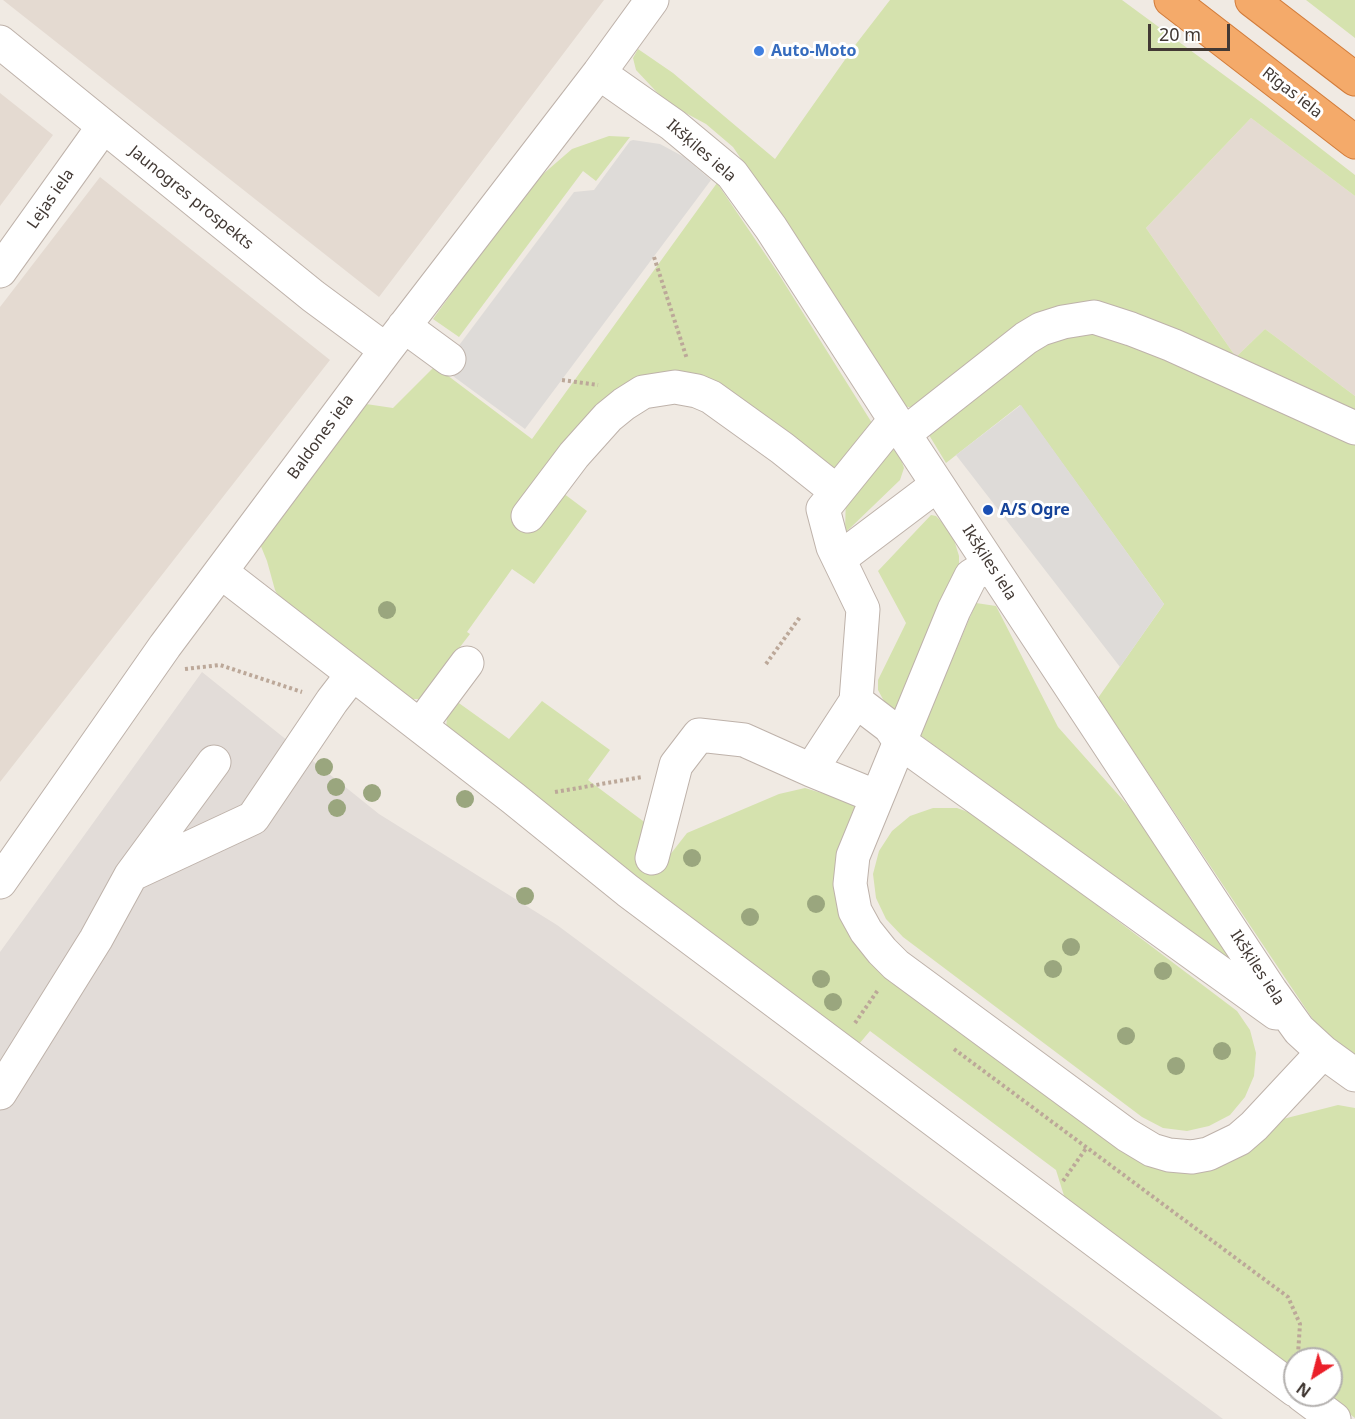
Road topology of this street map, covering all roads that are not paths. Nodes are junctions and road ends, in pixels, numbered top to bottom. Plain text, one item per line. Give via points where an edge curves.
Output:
1 (652, 0) edge
2 (1171, 0) edge
3 (1252, 0) edge
4 (0, 42) edge
5 (599, 73) junction
6 (1355, 79) edge
7 (103, 127) junction
8 (1355, 142) edge
9 (0, 271) edge
10 (395, 338) junction
11 (449, 359) dead end
12 (900, 427) junction
13 (1355, 428) edge
14 (938, 484) junction
15 (836, 491) junction
16 (528, 516) dead end
17 (839, 559) junction
18 (990, 564) junction
19 (221, 573) junction
20 (468, 663) dead end
21 (352, 675) junction
22 (856, 701) junction
23 (420, 726) junction
24 (900, 742) junction
25 (214, 762) dead end
26 (811, 770) junction
27 (877, 797) junction
28 (652, 858) dead end
29 (132, 874) junction
30 (0, 882) edge
31 (1299, 1030) junction
32 (1323, 1052) junction
33 (1355, 1075) edge
34 (0, 1093) edge
35 (1283, 1381) edge
36 (1318, 1407) edge
37 (1334, 1419) edge

1 - 5 street, Baldones iela
2 - 8 highway, Rīgas iela
3 - 6 highway
4 - 7 street, Jaunogres prospekts
5 - 10 street, Baldones iela
5 - 12 street, Ikšķiles iela via 666,135 732,174
7 - 9 street, Lejas iela
7 - 10 street, Jaunogres prospekts via 313,296
10 - 11 street, Jaunogres prospekts
10 - 19 street, Baldones iela
12 - 13 street via 1041,328 1094,317 1172,345
12 - 14 street, Ikšķiles iela
12 - 15 street
14 - 17 street
14 - 18 street, Ikšķiles iela
15 - 16 street via 711,397 675,387 644,392 624,404 594,431
15 - 17 street via 823,509
17 - 22 street via 863,609
18 - 24 street via 971,576
18 - 31 street, Ikšķiles iela
19 - 21 street
19 - 30 street, Baldones iela via 165,646
20 - 23 street
21 - 23 street
21 - 29 street via 253,818
22 - 24 street via 890,728
22 - 26 street
23 - 35 street via 628,891
24 - 27 street
24 - 31 street
25 - 29 street
26 - 27 street
26 - 28 street via 744,740 699,735 676,765
27 - 32 street via 853,856 850,884 855,911 866,931 896,965 1126,1135 1152,1150 1192,1157 1239,1139
29 - 34 street
31 - 32 street, Ikšķiles iela
32 - 33 street, Ikšķiles iela
36 - 37 street

